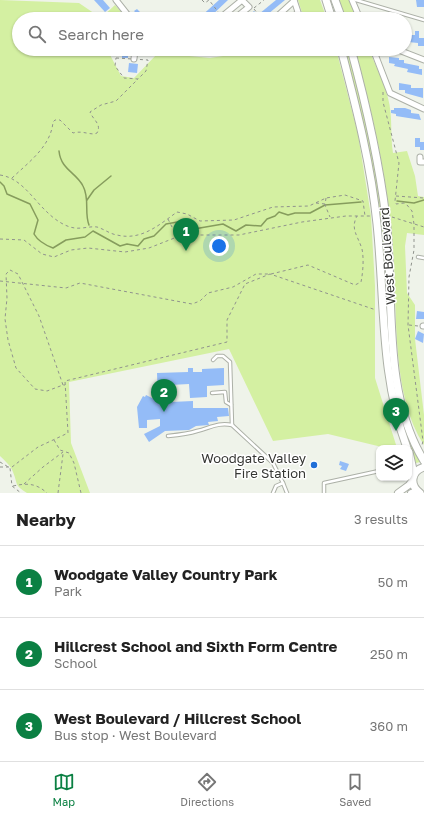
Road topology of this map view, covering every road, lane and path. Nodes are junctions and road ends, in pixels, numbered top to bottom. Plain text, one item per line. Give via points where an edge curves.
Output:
1 (116, 0) edge
2 (202, 0) edge
3 (264, 0) edge
4 (326, 0) edge
5 (335, 0) edge
6 (352, 0) edge
7 (356, 0) edge
8 (294, 1) edge
9 (251, 8) junction
10 (123, 10) edge
11 (217, 12) edge
12 (228, 12) edge
13 (245, 12) edge
14 (255, 12) edge
15 (282, 12) edge
16 (298, 12) edge
17 (330, 12) edge
18 (339, 12) edge
19 (357, 12) edge
20 (397, 12) edge
21 (412, 16) edge
22 (424, 20) edge
23 (412, 55) edge
24 (134, 56) edge
25 (343, 56) edge
26 (353, 56) edge
27 (374, 56) edge
28 (134, 59) junction
29 (424, 60) edge
30 (138, 79) junction
31 (385, 91) junction
32 (424, 109) edge
33 (0, 175) edge
34 (11, 178) junction
35 (396, 196) junction
36 (326, 198) junction
37 (424, 198) edge
38 (314, 203) junction
39 (325, 204) junction
40 (357, 216) junction
41 (365, 216) junction
42 (373, 217) dead end
43 (394, 217) dead end
44 (168, 218) junction
45 (330, 218) junction
46 (414, 224) junction
47 (424, 227) edge
48 (177, 237) junction
49 (0, 239) edge
50 (418, 257) dead end
51 (424, 258) edge
52 (270, 274) junction
53 (0, 281) edge
54 (6, 281) junction
55 (22, 283) junction
56 (381, 311) dead end
57 (408, 325) junction
58 (424, 326) edge
59 (213, 360) dead end
60 (65, 384) junction
61 (63, 385) junction
62 (212, 393) dead end
63 (232, 406) junction
64 (232, 425) junction
65 (168, 436) dead end
66 (54, 440) junction
67 (407, 445) edge
68 (417, 449) junction
69 (63, 452) junction
70 (424, 460) edge
71 (0, 462) edge
72 (0, 467) edge
73 (8, 467) junction
74 (424, 467) edge
75 (376, 472) edge
76 (412, 476) edge
77 (410, 481) edge
78 (283, 483) junction
79 (24, 484) junction
80 (12, 486) junction
81 (416, 492) edge
82 (21, 493) edge
83 (47, 493) edge
84 (58, 493) edge
85 (81, 493) edge
86 (272, 493) edge
87 (287, 493) edge
88 (324, 493) edge
89 (398, 493) edge

1 - 10 street
2 - 11 path via 204,3 209,0
3 - 9 path
4 - 17 main road
5 - 18 main road
6 - 19 street
7 - 20 lane
8 - 15 street
8 - 16 street
9 - 12 street via 242,0
9 - 13 street
9 - 14 path
21 - 22 lane
23 - 29 street
24 - 28 street
25 - 67 main road, West Boulevard via 362,130 370,174 378,235 387,366 394,409
26 - 68 main road, West Boulevard via 370,130 386,218 398,382 410,432
27 - 31 street
28 - 30 path via 148,60 146,71
28 - 30 path via 116,58 115,66 124,78
30 - 34 path via 116,101 101,104 90,112 99,129 94,135 81,131 73,133 60,120 55,120 47,142
31 - 32 street
31 - 35 path via 383,102 400,163
33 - 34 path
34 - 44 path via 63,225 75,228 96,227 117,235 134,237 150,231
35 - 37 path
35 - 46 path via 396,204 404,203 412,211
36 - 38 path
36 - 39 path
36 - 41 path via 345,195 363,200
38 - 39 path
38 - 44 path via 309,206 273,208 234,220 200,221 177,212
39 - 45 path
40 - 41 path
40 - 45 path
40 - 52 path via 353,223 362,250 361,282 355,285 308,265
41 - 42 path
43 - 46 path
44 - 48 path
45 - 48 path via 239,235 204,233
46 - 47 path
46 - 57 path
48 - 49 path via 149,248 125,252 88,248 71,250 54,257 42,254 24,240
50 - 51 lane
52 - 55 path via 256,274 233,287 208,293 200,301 192,304 80,283 66,288
52 - 56 path
52 - 60 path via 245,284 227,320 227,342 65,381
53 - 54 path
54 - 55 path
54 - 55 path via 6,274 12,270 18,274
54 - 61 path via 5,318 16,368 35,389 47,391
55 - 61 path via 39,316
57 - 58 path
57 - 68 path via 423,441
59 - 63 lane via 217,356 223,356 230,362
60 - 61 path
60 - 66 path via 68,433
62 - 63 lane via 225,392 226,402
63 - 64 lane
64 - 65 lane via 224,423 197,432
64 - 78 lane via 273,463
66 - 69 path
66 - 73 path via 38,447 12,467
68 - 70 main road, West Boulevard
69 - 79 path
69 - 84 path
69 - 85 path via 69,453 74,463
71 - 73 path
72 - 73 path
73 - 80 path
74 - 76 main road
75 - 88 lane via 328,481 324,483
76 - 81 main road
77 - 89 street
78 - 86 lane via 276,486
78 - 87 lane
79 - 80 path
79 - 83 path via 39,486
80 - 82 path

